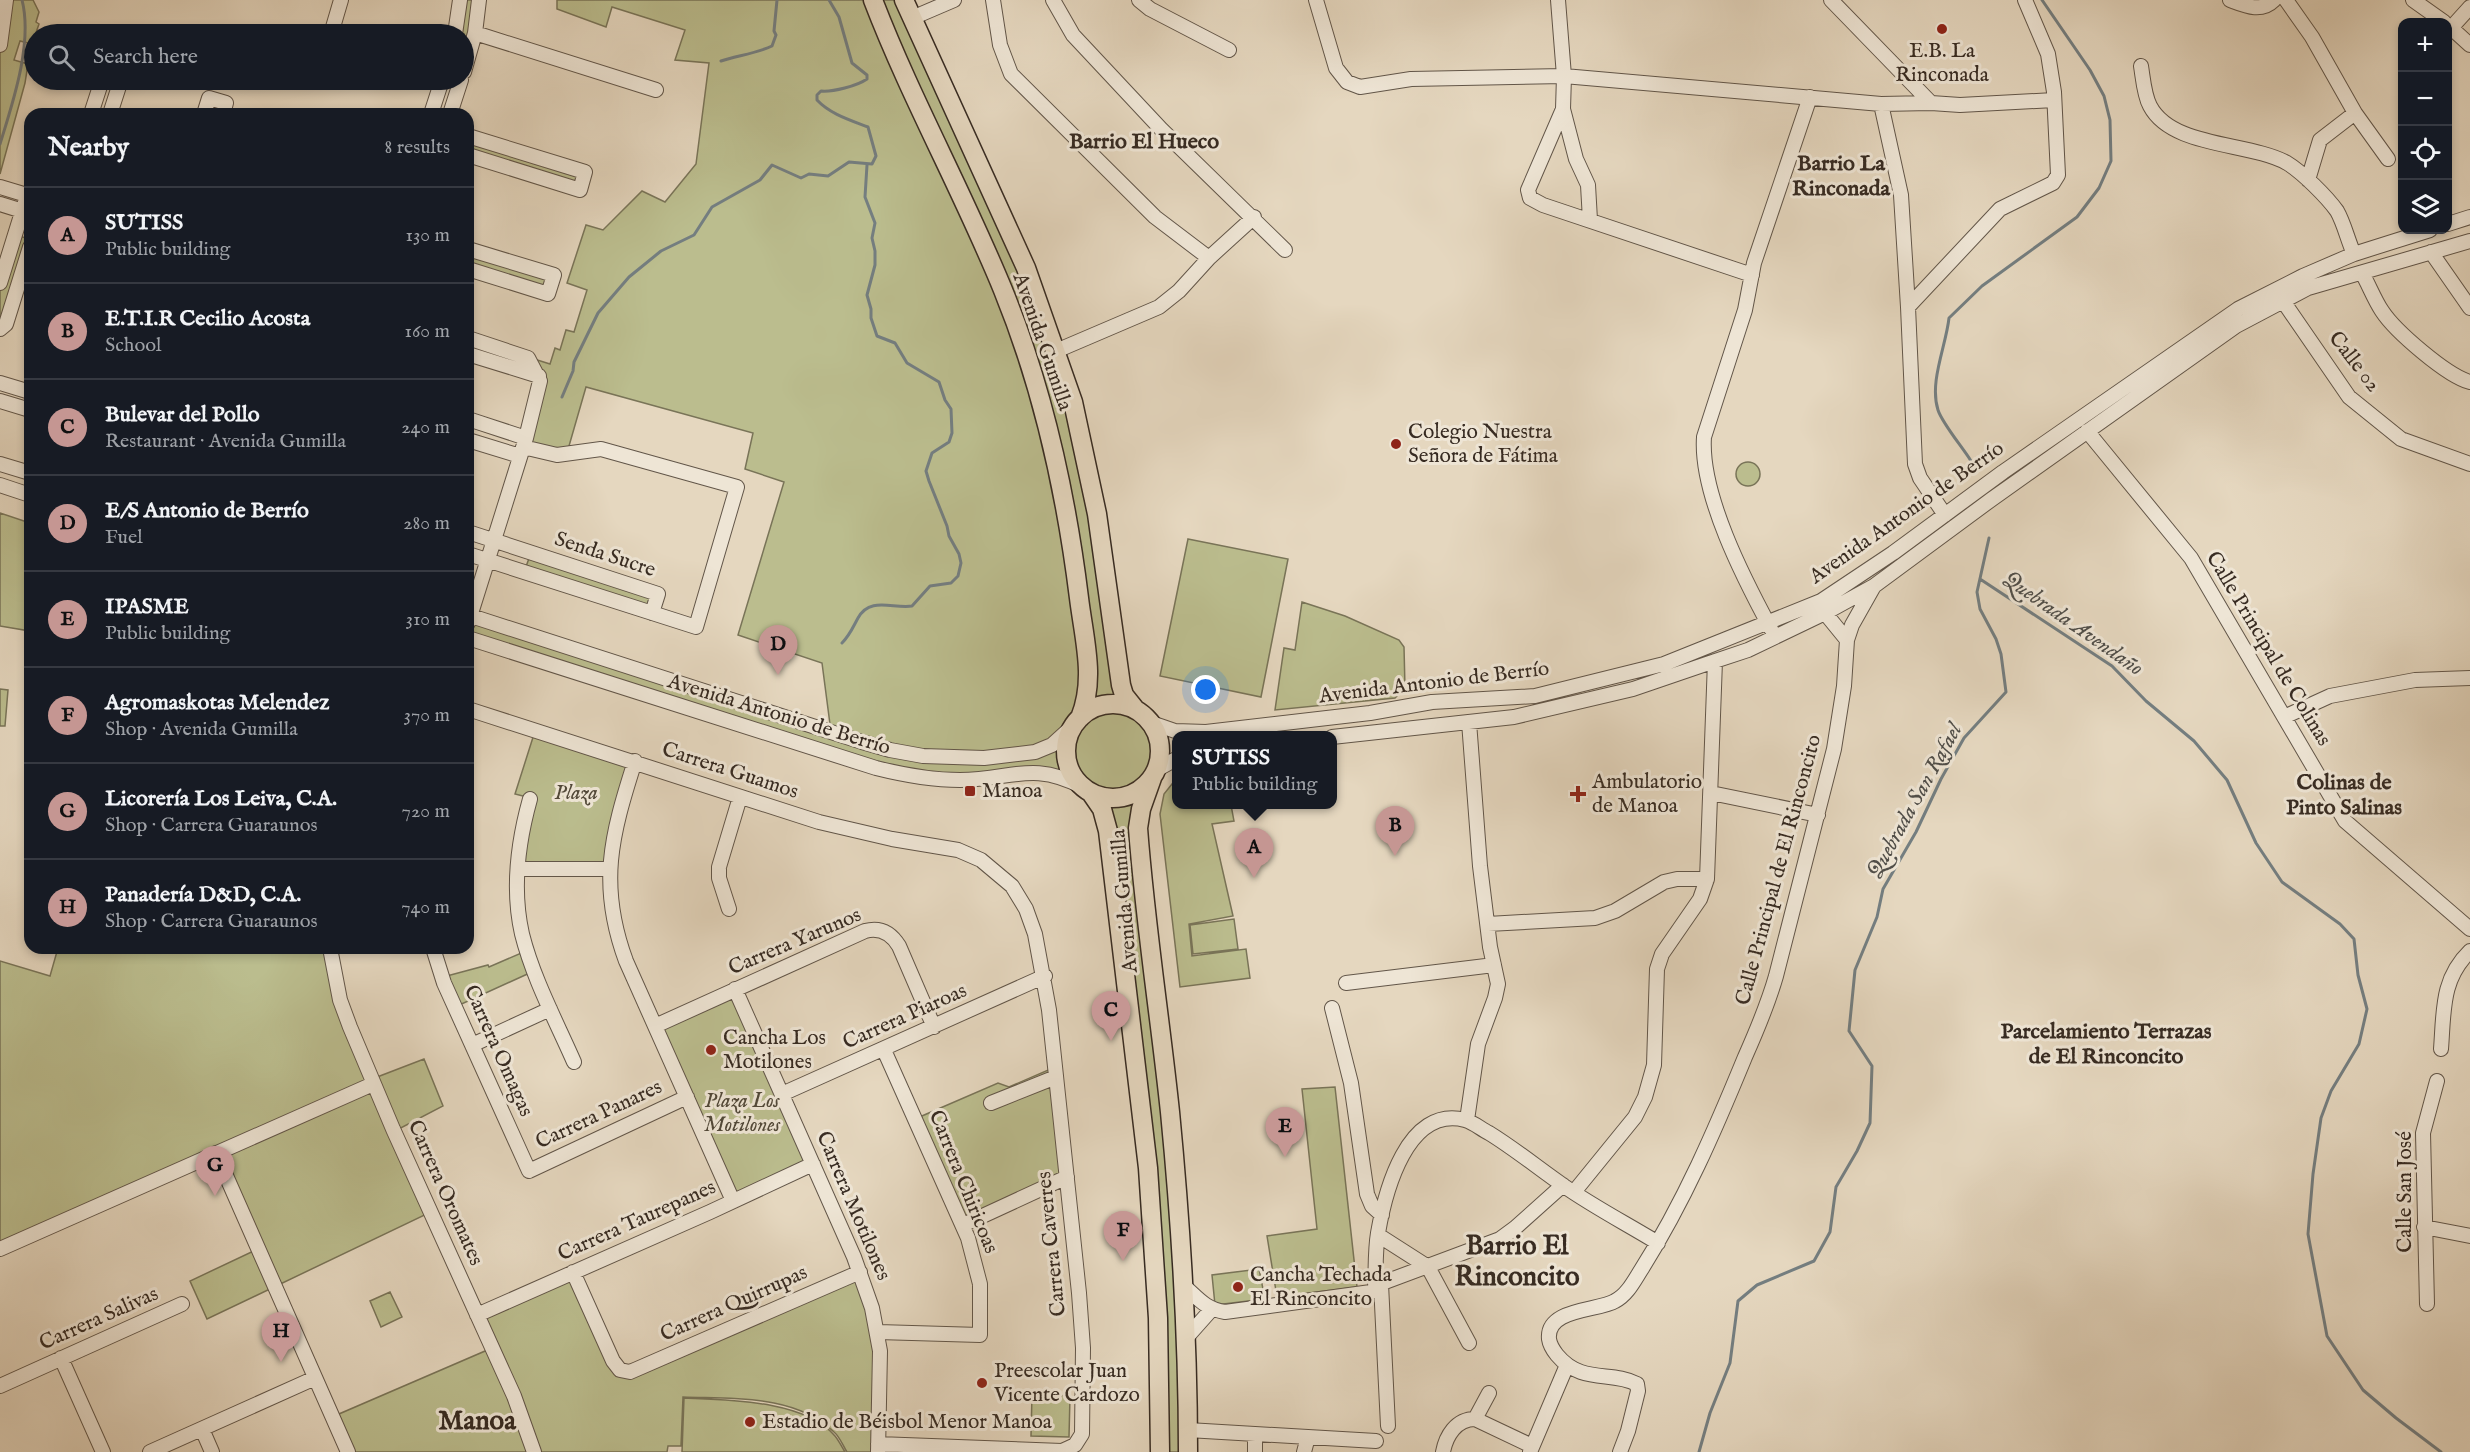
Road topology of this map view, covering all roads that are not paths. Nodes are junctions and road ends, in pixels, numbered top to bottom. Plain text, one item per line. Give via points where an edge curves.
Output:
1 (6, 0) edge
2 (341, 0) edge
3 (460, 0) edge
4 (479, 0) edge
5 (873, 0) edge
6 (904, 0) edge
7 (954, 0) edge
8 (993, 0) edge
9 (1053, 0) edge
10 (1138, 0) edge
11 (1316, 0) edge
12 (1558, 0) edge
13 (1831, 0) edge
14 (2025, 0) edge
15 (2230, 0) edge
16 (2274, 0) edge
17 (2286, 0) edge
18 (2413, 0) edge
19 (2470, 7) edge
20 (912, 18) junction
21 (2437, 18) edge
22 (2452, 21) edge
23 (335, 24) edge
24 (456, 24) edge
25 (2452, 29) edge
26 (474, 33) joint
27 (0, 45) edge
28 (2470, 45) edge
29 (1229, 50) dead end
30 (2141, 66) dead end
31 (1564, 76) junction
32 (99, 90) edge
33 (118, 90) edge
34 (439, 90) edge
35 (458, 90) edge
36 (656, 90) dead end
37 (1810, 97) junction
38 (2054, 100) junction
39 (1931, 103) junction
40 (1881, 104) junction
41 (94, 108) edge
42 (112, 108) edge
43 (206, 108) edge
44 (225, 108) edge
45 (433, 108) edge
46 (452, 108) edge
47 (1563, 109) junction
48 (2355, 113) junction
49 (474, 138) edge
50 (474, 157) edge
51 (2388, 159) dead end
52 (2308, 180) junction
53 (0, 187) edge
54 (24, 194) edge
55 (0, 204) edge
56 (24, 211) edge
57 (24, 217) edge
58 (1254, 217) junction
59 (2470, 217) edge
60 (1590, 220) junction
61 (2452, 223) edge
62 (2417, 234) edge
63 (2470, 241) edge
64 (1285, 250) dead end
65 (474, 251) edge
66 (2432, 252) junction
67 (2354, 254) junction
68 (1209, 258) junction
69 (24, 266) edge
70 (474, 271) edge
71 (2362, 273) junction
72 (1752, 275) junction
73 (0, 283) edge
74 (2283, 301) junction
75 (1908, 308) junction
76 (2470, 308) edge
77 (0, 328) edge
78 (474, 340) edge
79 (1056, 351) junction
80 (474, 356) edge
81 (539, 376) junction
82 (2470, 382) edge
83 (0, 383) edge
84 (24, 390) edge
85 (0, 401) edge
86 (24, 408) edge
87 (474, 422) edge
88 (2087, 431) junction
89 (474, 441) edge
90 (523, 447) junction
91 (0, 464) edge
92 (2470, 464) edge
93 (24, 471) edge
94 (0, 485) edge
95 (24, 493) edge
96 (1945, 515) junction
97 (474, 534) edge
98 (494, 541) junction
99 (474, 556) edge
100 (488, 560) junction
101 (1874, 586) junction
102 (474, 603) edge
103 (652, 613) junction
104 (1825, 613) junction
105 (474, 620) edge
106 (1767, 623) junction
107 (1775, 637) junction
108 (1847, 639) junction
109 (474, 640) edge
110 (1715, 662) junction
111 (2470, 678) edge
112 (474, 711) edge
113 (1143, 716) junction
114 (2284, 717) junction
115 (1077, 722) junction
116 (1469, 722) junction
117 (1190, 731) edge
118 (1214, 731) edge
119 (1337, 736) edge
120 (635, 761) junction
121 (1172, 762) edge
122 (1154, 774) junction
123 (1087, 790) junction
124 (1711, 794) junction
125 (740, 797) junction
126 (531, 799) dead end
127 (1818, 816) junction
128 (981, 860) joint
129 (518, 869) junction
130 (609, 869) junction
131 (1707, 879) junction
132 (729, 909) dead end
133 (1488, 924) junction
134 (2470, 929) edge
135 (2470, 951) edge
136 (331, 954) edge
137 (435, 954) edge
138 (1494, 965) junction
139 (1045, 976) junction
140 (1346, 983) dead end
141 (735, 989) junction
142 (1332, 1008) dead end
143 (550, 1009) junction
144 (655, 1026) junction
145 (934, 1027) junction
146 (472, 1045) junction
147 (2441, 1049) dead end
148 (884, 1050) junction
149 (574, 1062) dead end
150 (1056, 1077) junction
151 (2437, 1082) dead end
152 (373, 1084) junction
153 (782, 1094) junction
154 (687, 1097) junction
155 (991, 1103) dead end
156 (1467, 1120) junction
157 (216, 1153) junction
158 (813, 1164) junction
159 (529, 1171) joint
160 (1067, 1177) junction
161 (1568, 1189) junction
162 (733, 1201) junction
163 (1382, 1215) junction
164 (963, 1225) junction
165 (2424, 1227) junction
166 (1378, 1235) junction
167 (2470, 1236) edge
168 (1658, 1243) junction
169 (0, 1249) edge
170 (1428, 1267) junction
171 (573, 1272) junction
172 (860, 1272) junction
173 (1183, 1285) junction
174 (1378, 1286) junction
175 (182, 1304) dead end
176 (2427, 1304) dead end
177 (1212, 1310) junction
178 (477, 1315) junction
179 (878, 1332) junction
180 (1187, 1337) junction
181 (1469, 1343) dead end
182 (61, 1358) junction
183 (1567, 1365) junction
184 (315, 1378) junction
185 (0, 1386) edge
186 (1489, 1392) dead end
187 (1475, 1419) junction
188 (1388, 1426) dead end
189 (202, 1429) junction
190 (1188, 1430) junction
191 (1255, 1434) junction
192 (1308, 1437) junction
193 (1376, 1441) dead end
194 (878, 1448) edge
195 (1531, 1449) edge
196 (103, 1452) edge
197 (150, 1452) edge
198 (212, 1452) edge
199 (348, 1452) edge
200 (534, 1452) edge
201 (1160, 1452) edge
202 (1188, 1452) edge
203 (1255, 1452) edge
204 (1305, 1452) edge
205 (1443, 1452) edge
206 (1620, 1452) edge

1 - 27 street
2 - 23 street
3 - 24 street
4 - 26 street
5 - 115 main road, Avenida Gumilla via 1003,291 1039,396 1070,531 1088,665 1088,693
6 - 20 main road, Avenida Gumilla
7 - 20 street
8 - 68 street via 1003,57 1011,74 1155,217
9 - 58 street via 1073,35 1161,129
10 - 29 street
11 - 31 street via 1340,76 1353,86 1411,79
12 - 31 street
13 - 39 street
14 - 38 street via 2048,54
15 - 16 street via 2254,8 2264,8
17 - 48 street
18 - 21 street
19 - 22 street
20 - 79 main road, Avenida Gumilla via 1012,234
25 - 28 street
26 - 36 street
30 - 52 street via 2149,105 2168,125 2193,137 2269,154 2290,164
31 - 37 street
31 - 47 street
32 - 41 street
33 - 42 street
34 - 45 street
35 - 46 street
37 - 40 street
37 - 72 street
38 - 39 street
38 - 75 street via 2059,170 2056,180 2000,209
39 - 40 street
40 - 75 street via 1900,195
43 - 44 street via 209,98 226,103
47 - 60 street via 1576,159 1588,185
47 - 60 street via 1528,190 1536,202
48 - 51 street
48 - 52 street via 2320,140
49 - 50 street via 585,172 580,190
52 - 67 street via 2337,211
53 - 54 street
55 - 56 street
57 - 73 street
58 - 64 street
58 - 68 street
59 - 61 street
60 - 72 street
62 - 67 street, Avenida Antonio de Berrío
63 - 66 street, Avenida Antonio de Berrío
65 - 70 street via 554,275 548,294
66 - 71 street, Avenida Antonio de Berrío
66 - 76 street
67 - 96 street, Avenida Antonio de Berrío via 2238,309
68 - 79 street via 1159,307
69 - 77 street via 6,324
71 - 74 street, Avenida Antonio de Berrío via 2308,288
71 - 82 street via 2382,312 2425,354
72 - 106 street via 1745,310 1704,437 1703,455 1722,529
74 - 88 street, Avenida Antonio de Berrío via 2236,326
74 - 92 street, Calle 02 via 2349,397 2400,439
75 - 96 street via 1915,464
78 - 81 street via 528,358
79 - 113 main road, Avenida Gumilla via 1073,402 1097,514 1121,685 1124,695
80 - 81 street
81 - 90 street
83 - 84 street
85 - 86 street
87 - 90 street
88 - 101 street, Avenida Antonio de Berrío
88 - 114 street, Calle Principal de Colinas via 2191,558
89 - 90 street
90 - 98 street
90 - 103 street via 557,454 602,449 737,487 696,627
91 - 93 street
94 - 95 street
96 - 106 street, Avenida Antonio de Berrío via 1821,601
97 - 98 street
98 - 100 street
98 - 103 street, Senda Sucre via 658,594
99 - 100 street, Senda Sucre
100 - 102 street
100 - 103 street, Senda Sucre
101 - 104 street, Avenida Antonio de Berrío
101 - 108 street, Calle Principal de El Rinconcito
104 - 107 street, Avenida Antonio de Berrío
104 - 108 street
105 - 115 street, Avenida Antonio de Berrío via 904,753 963,759 1035,752 1057,742
106 - 107 street
106 - 118 street, Avenida Antonio de Berrío via 1664,664 1535,696 1432,702
107 - 110 street, Avenida Antonio de Berrío
108 - 127 street, Calle Principal de El Rinconcito via 1842,709
109 - 123 street, Avenida Antonio de Berrío via 876,768 960,780 1039,772 1061,777
110 - 116 street, Avenida Antonio de Berrío via 1633,689 1549,710
110 - 124 street
111 - 114 street via 2415,680 2330,696
112 - 120 street, Carrera Guamos
113 - 115 main road via 1111,705 1094,709
113 - 117 street, Avenida Antonio de Berrío via 1175,730
113 - 122 main road via 1158,737 1160,748
114 - 134 street, Calle Principal de Colinas via 2345,821
115 - 123 main road via 1067,741 1067,758 1072,774
116 - 119 street, Avenida Antonio de Berrío
116 - 133 street
120 - 125 street, Carrera Guamos
120 - 130 street via 616,826
121 - 122 street
122 - 123 main road via 1140,790 1124,797 1107,798
122 - 173 main road, Avenida Gumilla via 1138,828 1170,1112
123 - 201 main road, Avenida Gumilla via 1102,809 1108,831 1141,1095 1158,1318
124 - 127 street
124 - 131 street
125 - 128 street, Carrera Guamos via 843,829 945,847
125 - 132 street via 719,867
126 - 129 street via 522,831
127 - 168 street, Calle Principal de El Rinconcito via 1766,1010 1702,1159
128 - 139 street, Carrera Caverres via 1003,876 1026,909
129 - 130 street
129 - 143 street via 522,933
130 - 144 street via 619,941
131 - 133 street via 1664,882 1604,917
131 - 161 street via 1657,969 1654,1065 1645,1097 1635,1117
133 - 138 street
135 - 147 street via 2458,962 2448,981
136 - 152 street, Carrera Oromates via 340,1000
137 - 146 street, Carrera Omagas
138 - 140 street
138 - 156 street via 1497,991 1479,1037
139 - 145 street, Carrera Piaroas
139 - 150 street, Carrera Caverres
141 - 144 street, Carrera Yarunos
141 - 145 street, Carrera Yarunos via 875,929 890,935 899,946
141 - 153 street, Carrera Motilones
142 - 163 street via 1351,1083 1366,1194
143 - 146 street
143 - 149 street
144 - 154 street
145 - 148 street, Carrera Piaroas
146 - 159 street, Carrera Omagas
148 - 153 street, Carrera Piaroas
148 - 164 street, Carrera Chiricoas
150 - 155 street
150 - 160 street, Carrera Caverres
151 - 165 street, Calle San José via 2423,1133
152 - 157 street
152 - 178 street, Carrera Oromates
153 - 158 street, Carrera Motilones
154 - 159 street, Carrera Panares
154 - 162 street
156 - 161 street via 1515,1149
156 - 163 street via 1433,1122 1420,1130 1399,1163
157 - 169 street
157 - 184 street
158 - 162 street, Carrera Taurepanes
158 - 172 street, Carrera Motilones
160 - 164 street
160 - 194 street, Carrera Caverres via 1083,1348 1083,1426 1079,1440 1062,1451
161 - 168 street
161 - 170 street via 1500,1239
162 - 171 street, Carrera Taurepanes
163 - 166 street
164 - 179 street, Carrera Chiricoas via 980,1284 980,1335
165 - 167 street
165 - 176 street, Calle San José
166 - 170 street
166 - 174 street
168 - 183 street, Calle Principal de El Rinconcito via 1615,1302 1583,1309 1554,1325 1549,1342
170 - 174 street
170 - 181 street
171 - 172 street, Carrera Quirrupas via 613,1361 625,1372
171 - 178 street, Carrera Taurepanes
172 - 179 street, Carrera Motilones
173 - 177 street
173 - 180 main road, Avenida Gumilla
174 - 177 street via 1371,1292 1225,1312
174 - 188 street
175 - 182 street, Carrera Salivas
177 - 180 street
178 - 200 street, Carrera Oromates via 514,1396
179 - 194 street, Carrera Motilones
180 - 190 main road, Avenida Gumilla
182 - 185 street, Carrera Salivas
182 - 196 street
183 - 195 street
183 - 206 street via 1593,1376 1637,1384 1631,1421
184 - 189 street
184 - 199 street
186 - 187 street
187 - 195 street
187 - 205 street via 1456,1427 1447,1437
189 - 197 street
189 - 198 street
190 - 191 street
190 - 202 main road, Avenida Gumilla
191 - 192 street
191 - 203 street
192 - 193 street
192 - 204 street

